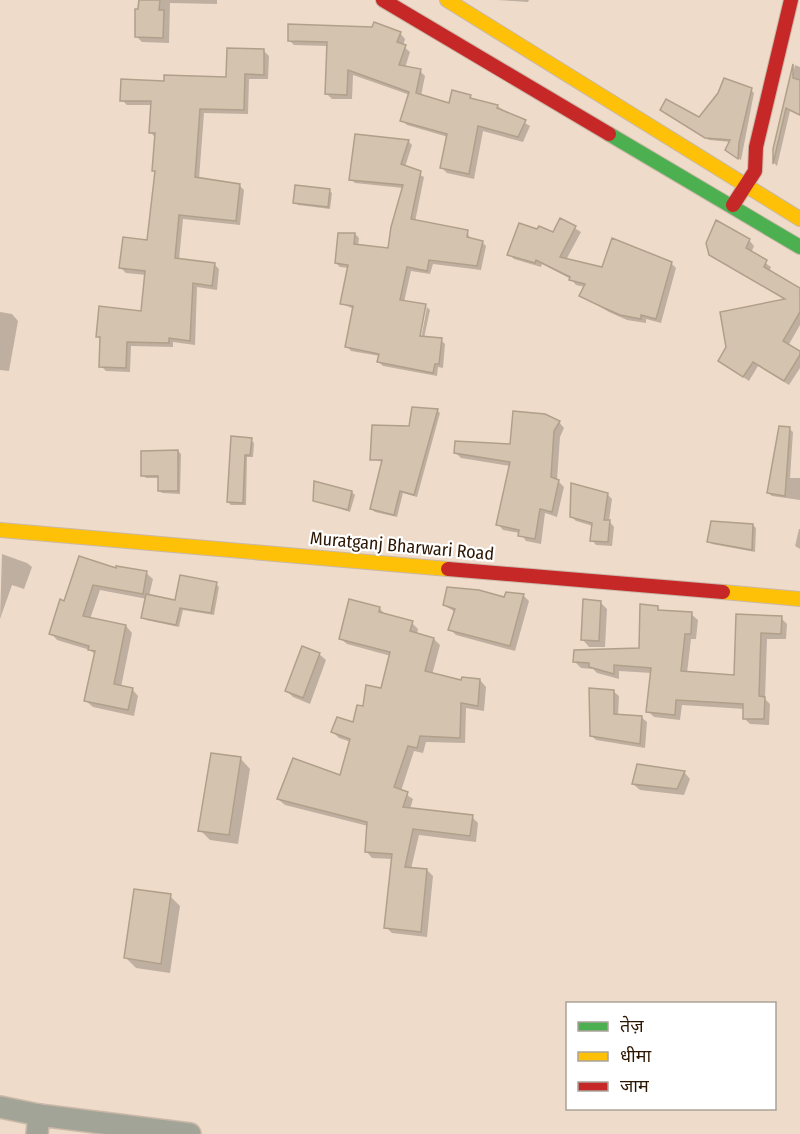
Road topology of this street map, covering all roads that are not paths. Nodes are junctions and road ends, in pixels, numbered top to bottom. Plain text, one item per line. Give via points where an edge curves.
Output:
1 (383, 0) edge
2 (447, 0) edge
3 (791, 0) edge
4 (743, 186) junction
5 (731, 207) junction
6 (800, 219) edge
7 (800, 247) edge
8 (0, 530) edge
9 (800, 599) edge
10 (0, 1107) edge
11 (38, 1124) edge
12 (190, 1134) edge

1 - 5 main road
2 - 4 main road
3 - 4 main road via 756,147 755,171
4 - 5 main road
4 - 6 main road
5 - 7 main road
8 - 9 main road, Muratganj Bharwari Road
10 - 11 street
11 - 12 street

